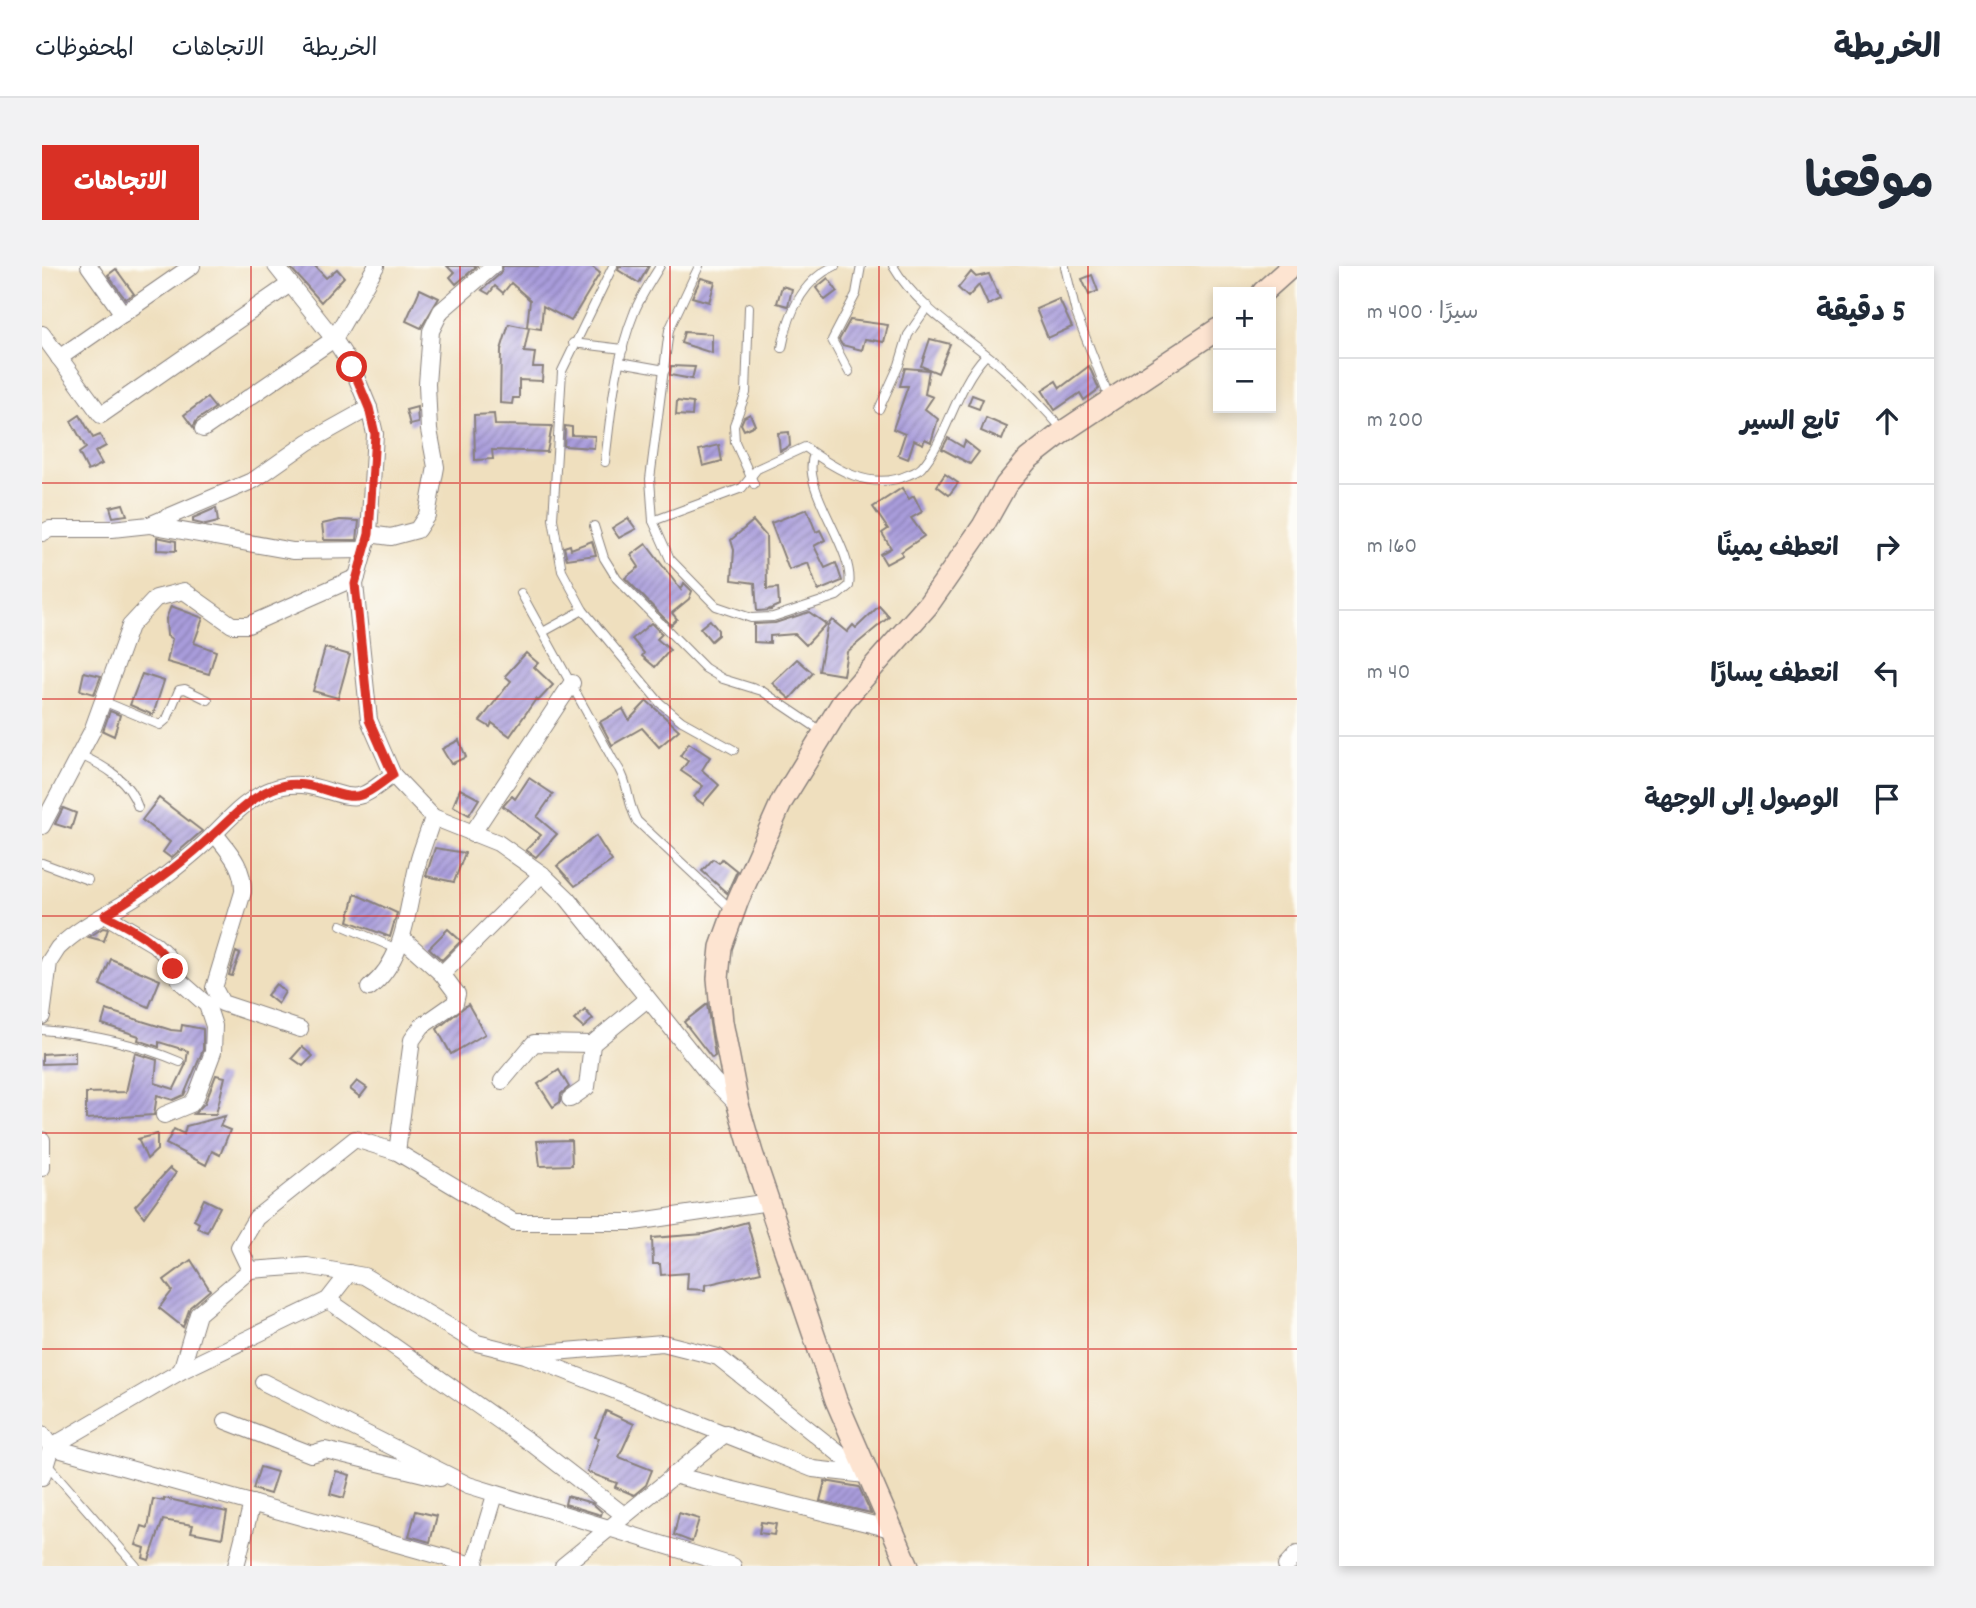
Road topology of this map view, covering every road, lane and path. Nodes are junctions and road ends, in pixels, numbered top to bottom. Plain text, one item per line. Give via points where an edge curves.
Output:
1 (89, 266) edge
2 (376, 266) edge
3 (493, 266) edge
4 (613, 266) edge
5 (660, 266) edge
6 (699, 266) edge
7 (835, 266) edge
8 (860, 266) edge
9 (893, 266) edge
10 (1292, 266) edge
11 (190, 267) edge
12 (1065, 267) edge
13 (283, 272) edge
14 (1269, 287) edge
15 (928, 306) junction
16 (749, 307) dead end
17 (123, 314) junction
18 (1213, 332) edge
19 (42, 334) edge
20 (334, 339) junction
21 (573, 343) junction
22 (782, 348) dead end
23 (623, 349) junction
24 (986, 355) junction
25 (59, 358) junction
26 (620, 362) junction
27 (665, 370) junction
28 (849, 372) dead end
29 (1110, 401) junction
30 (369, 408) junction
31 (879, 409) dead end
32 (202, 429) dead end
33 (1064, 431) junction
34 (814, 454) junction
35 (605, 462) dead end
36 (753, 480) junction
37 (653, 521) junction
38 (149, 525) junction
39 (594, 526) dead end
40 (42, 533) edge
41 (367, 542) junction
42 (356, 576) junction
43 (521, 593) dead end
44 (583, 610) junction
45 (543, 632) junction
46 (572, 684) junction
47 (208, 700) dead end
48 (103, 701) junction
49 (824, 733) junction
50 (734, 750) dead end
51 (80, 755) junction
52 (393, 775) junction
53 (138, 807) dead end
54 (433, 817) junction
55 (42, 826) edge
56 (215, 834) junction
57 (472, 834) junction
58 (42, 863) edge
59 (542, 874) junction
60 (88, 880) dead end
61 (733, 912) junction
62 (105, 915) junction
63 (341, 925) dead end
64 (400, 943) junction
65 (442, 974) junction
66 (369, 988) dead end
67 (647, 999) junction
68 (42, 1016) edge
69 (300, 1029) dead end
70 (42, 1030) edge
71 (592, 1044) junction
72 (180, 1062) dead end
73 (502, 1081) dead end
74 (570, 1100) dead end
75 (738, 1105) junction
76 (164, 1115) dead end
77 (42, 1140) edge
78 (397, 1152) junction
79 (42, 1168) edge
80 (769, 1202) junction
81 (250, 1270) junction
82 (349, 1273) junction
83 (328, 1300) junction
84 (525, 1355) junction
85 (181, 1371) junction
86 (263, 1382) dead end
87 (226, 1421) dead end
88 (726, 1433) junction
89 (47, 1440) edge
90 (44, 1470) edge
91 (673, 1475) junction
92 (866, 1475) junction
93 (468, 1485) junction
94 (495, 1495) junction
95 (252, 1503) junction
96 (624, 1515) junction
97 (891, 1529) junction
98 (609, 1530) junction
99 (1297, 1554) edge
100 (136, 1566) edge
101 (236, 1566) edge
102 (475, 1566) edge
103 (563, 1566) edge
104 (733, 1566) edge
105 (908, 1566) edge
106 (1286, 1566) edge

1 - 17 street
2 - 20 street
3 - 41 street via 441,311 431,331 427,384 436,467 427,515 417,530
4 - 21 lane
5 - 23 lane via 634,313
6 - 27 lane via 669,330
7 - 22 lane via 814,278 797,303
8 - 28 lane via 856,295 832,340
9 - 15 lane
10 - 14 main road
11 - 17 street
12 - 29 lane via 1076,313
13 - 20 street
13 - 25 street via 101,415
15 - 24 lane
15 - 31 lane via 908,335
16 - 36 lane via 747,393 734,425 735,442
17 - 25 street
18 - 29 main road
19 - 25 street
20 - 30 street
20 - 32 street
21 - 23 lane
21 - 44 lane via 562,371 553,519 562,571
23 - 26 lane
24 - 33 lane
24 - 34 lane via 971,371 921,469 888,483 875,482 829,465
26 - 27 lane
26 - 35 lane
27 - 37 lane via 650,479
29 - 33 main road
30 - 38 street via 308,442 254,480
30 - 41 street via 375,434
33 - 49 main road via 1028,459 1006,485 944,583 844,700
34 - 36 lane via 805,447 757,469
34 - 37 lane via 816,484 850,580 845,592 837,596 773,617 734,614 716,606 670,559
36 - 37 lane
38 - 40 street
38 - 41 street via 293,551
39 - 49 lane via 604,558 617,579 705,667 723,679 762,691
41 - 42 street
42 - 48 street via 248,625 232,625 184,591 156,598 130,626
42 - 52 street via 369,720
43 - 45 lane
44 - 45 lane
44 - 50 lane via 660,703
45 - 46 lane
46 - 57 street
46 - 61 lane via 625,775 637,821
47 - 48 lane via 179,690 160,725
48 - 51 street
49 - 61 main road via 782,801
51 - 53 lane via 106,767 130,789
51 - 55 street
52 - 54 street
52 - 56 street via 355,796 311,784 276,787 238,810
54 - 57 street
54 - 64 street
56 - 62 street via 159,881
56 - 69 street via 239,864 243,878 243,892 214,988 216,997
57 - 59 street via 498,843
58 - 60 lane
59 - 65 street
59 - 67 street via 568,899
61 - 75 main road via 721,947 718,978
62 - 68 street via 66,941 49,962
62 - 76 street via 166,955 181,982 207,1005 214,1026 213,1052 196,1097 191,1104
63 - 64 lane
64 - 65 street
64 - 66 street via 379,980
65 - 78 street via 455,990 456,999 412,1040
67 - 71 street
67 - 75 street
70 - 72 lane via 114,1041
71 - 73 street via 534,1043
71 - 74 street via 587,1087
75 - 80 main road
77 - 79 street
78 - 80 street via 514,1222 634,1222
78 - 81 street via 355,1139 256,1218 239,1247
80 - 92 main road
81 - 82 street via 307,1266
81 - 85 street via 198,1314
82 - 83 street
82 - 84 street via 364,1276 477,1343
83 - 85 street
83 - 96 street via 531,1443
84 - 88 street
84 - 92 street via 663,1343 718,1357
85 - 89 street
86 - 93 street
87 - 93 street via 310,1454 325,1450
88 - 91 street
88 - 92 street via 813,1469
89 - 90 street
89 - 95 street
90 - 100 lane
91 - 96 street
91 - 97 street
92 - 97 main road
93 - 94 street
94 - 98 street
94 - 102 street
95 - 101 street
95 - 102 street
96 - 98 street
97 - 105 main road
98 - 103 street
98 - 104 street
99 - 106 street

